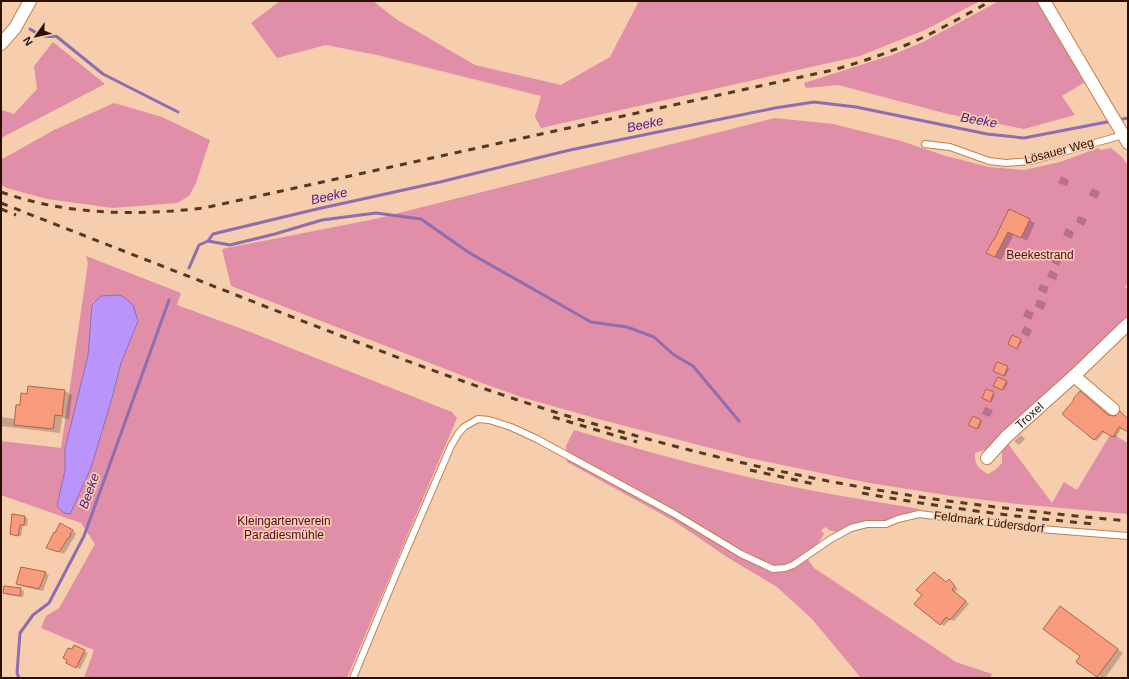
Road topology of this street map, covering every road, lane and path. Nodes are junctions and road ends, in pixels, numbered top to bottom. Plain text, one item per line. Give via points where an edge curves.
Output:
1 (30, 1) edge
2 (1044, 1) edge
3 (1, 44) edge
4 (1123, 135) edge
5 (925, 144) dead end
6 (1128, 324) edge
7 (1074, 376) junction
8 (1112, 408) dead end
9 (987, 458) dead end
10 (1128, 536) edge
11 (353, 678) edge

1 - 3 street via 15,28
2 - 4 street
4 - 5 lane, Lösauer Weg via 1031,161 1006,163 989,161 950,147
6 - 7 street, Troxel
7 - 8 street
7 - 9 street, Troxel via 1006,437
10 - 11 lane, Feldmark Lüdersdorf via 1040,529 919,514 898,518 886,524 867,524 851,528 793,565 773,568 741,554 673,513 537,439 511,427 478,419 464,427 451,446

